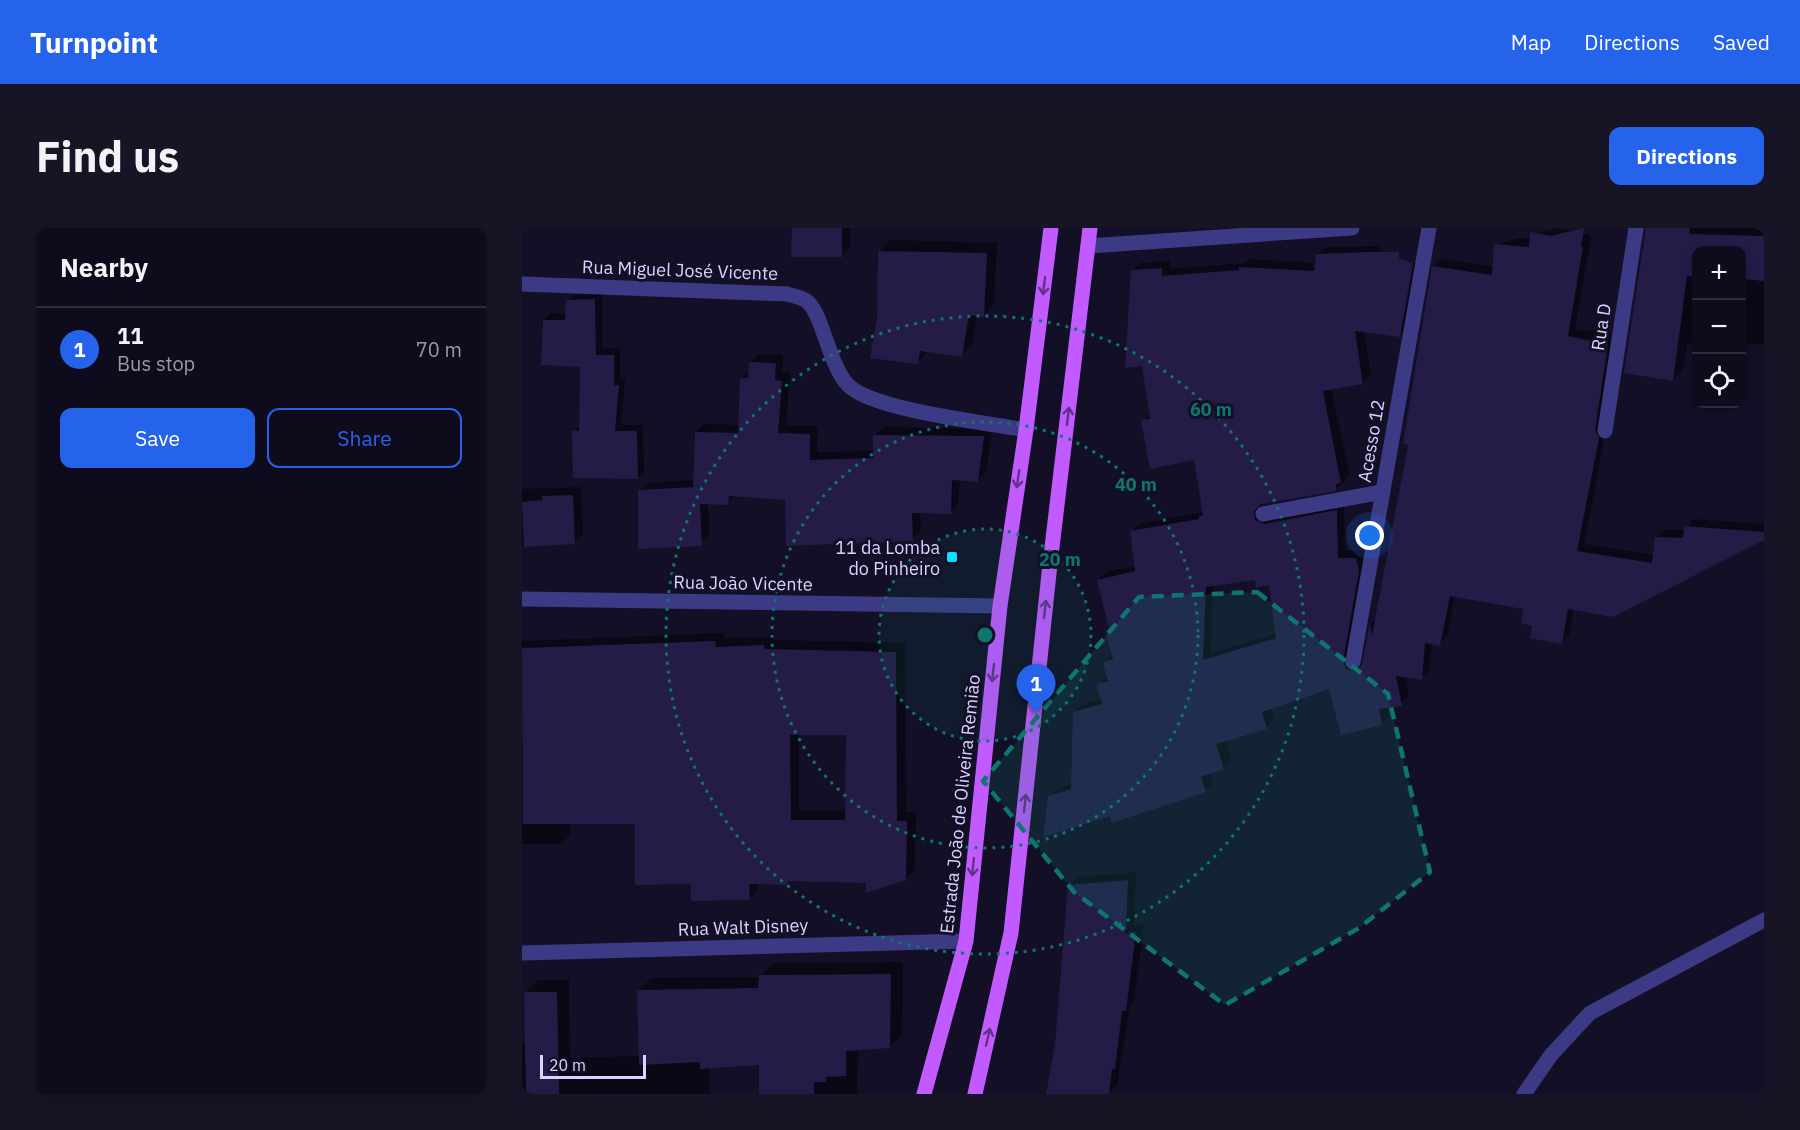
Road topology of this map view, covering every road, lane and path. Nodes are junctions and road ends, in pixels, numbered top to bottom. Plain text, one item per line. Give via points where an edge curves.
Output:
1 (1051, 228) edge
2 (1090, 228) edge
3 (1352, 228) edge
4 (1429, 228) edge
5 (1636, 228) edge
6 (1088, 246) junction
7 (522, 284) edge
8 (1026, 430) junction
9 (1605, 431) dead end
10 (1382, 492) junction
11 (1263, 514) dead end
12 (522, 599) edge
13 (1000, 606) junction
14 (1353, 662) dead end
15 (1764, 920) edge
16 (966, 941) junction
17 (522, 953) edge
18 (924, 1094) edge
19 (975, 1094) edge
20 (1524, 1094) edge

1 -> 8 main road, Estrada João de Oliveira Remião
2 - 6 main road
3 - 6 street
4 - 10 street, Acesso 12
5 - 9 street, Rua D
19 -> 6 main road via 1011,933
7 - 8 street, Rua Miguel José Vicente via 787,294 807,301 817,315 832,362 849,386 884,403
8 -> 13 main road, Estrada João de Oliveira Remião
10 - 11 street
10 - 14 street, Acesso 12
12 - 13 street, Rua João Vicente
13 -> 16 main road, Estrada João de Oliveira Remião
15 - 20 street via 1590,1013 1551,1055
16 - 17 street, Rua Walt Disney
16 - 18 main road, Estrada João de Oliveira Remião

